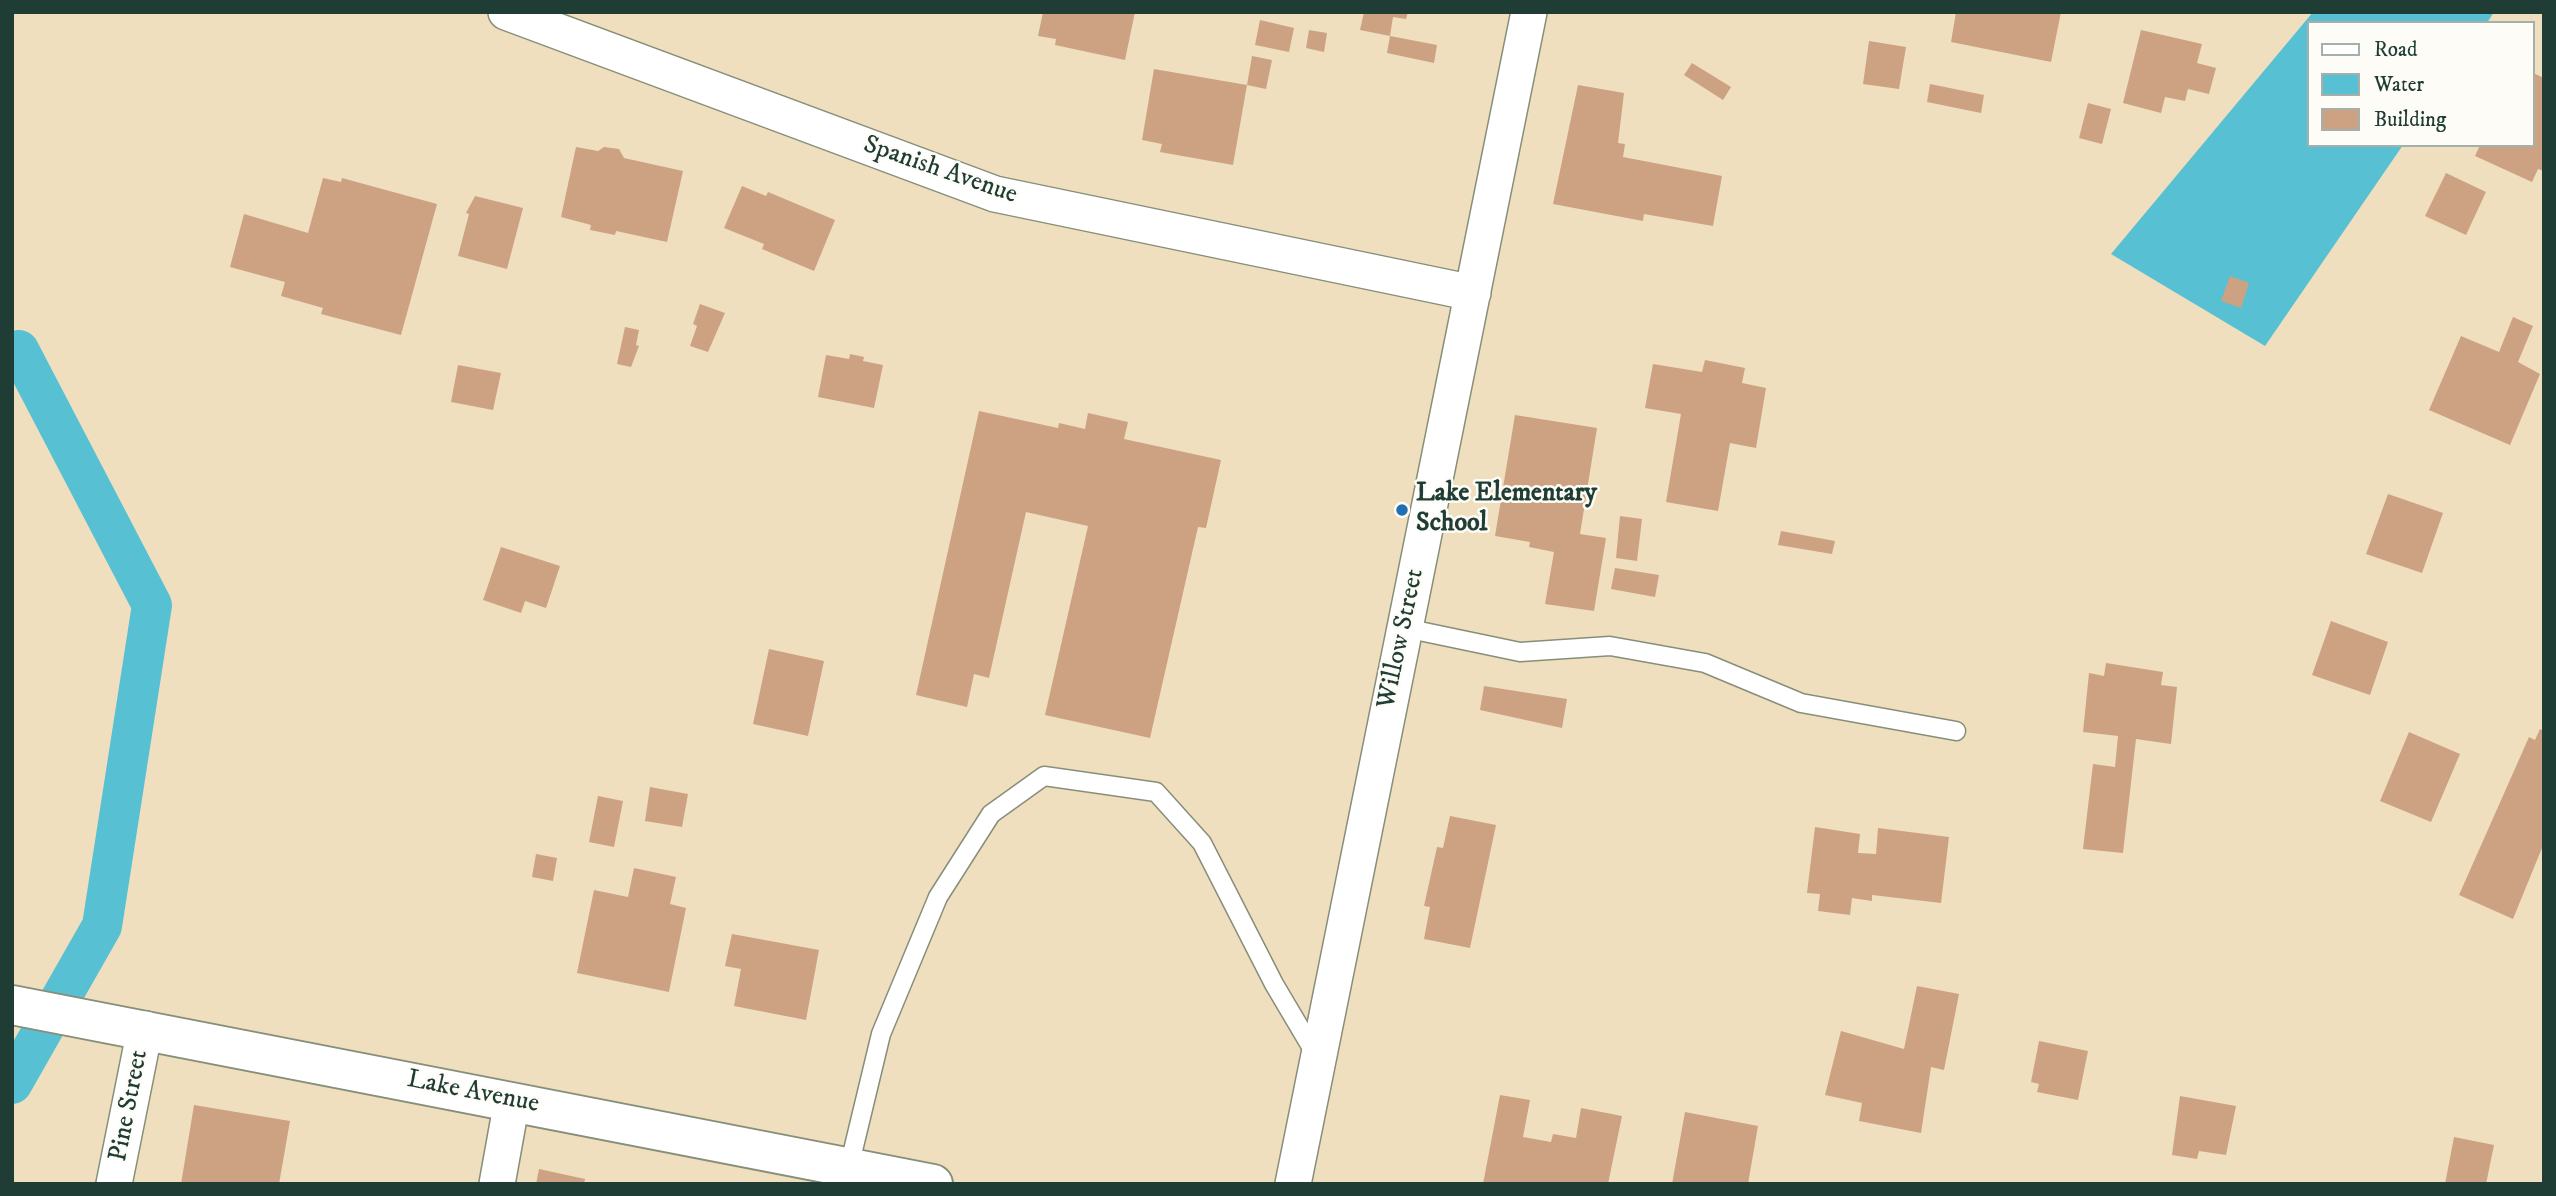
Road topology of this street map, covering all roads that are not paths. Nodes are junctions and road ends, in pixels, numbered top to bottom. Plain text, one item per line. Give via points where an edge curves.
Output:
1 (506, 12) edge
2 (1529, 12) edge
3 (1473, 293) junction
4 (1405, 628) junction
5 (1956, 731) dead end
6 (12, 1005) edge
7 (145, 1029) junction
8 (1317, 1057) junction
9 (512, 1101) junction
10 (871, 1175) edge
11 (114, 1184) edge
12 (497, 1184) edge
13 (933, 1184) edge
14 (1293, 1184) edge

1 - 3 street, Spanish Avenue via 995,194
2 - 3 street, Willow Street
3 - 4 street, Willow Street
4 - 5 lane via 1520,652 1610,646 1705,663 1801,703
4 - 8 street, Willow Street
6 - 7 street, Lake Avenue
7 - 9 street, Lake Avenue
7 - 11 street, Pine Street
8 - 10 lane via 1202,843 1156,792 1044,776 991,814 938,897 881,1034
8 - 14 street, Willow Street
9 - 10 street, Lake Avenue
9 - 12 street
10 - 13 street, Lake Avenue

